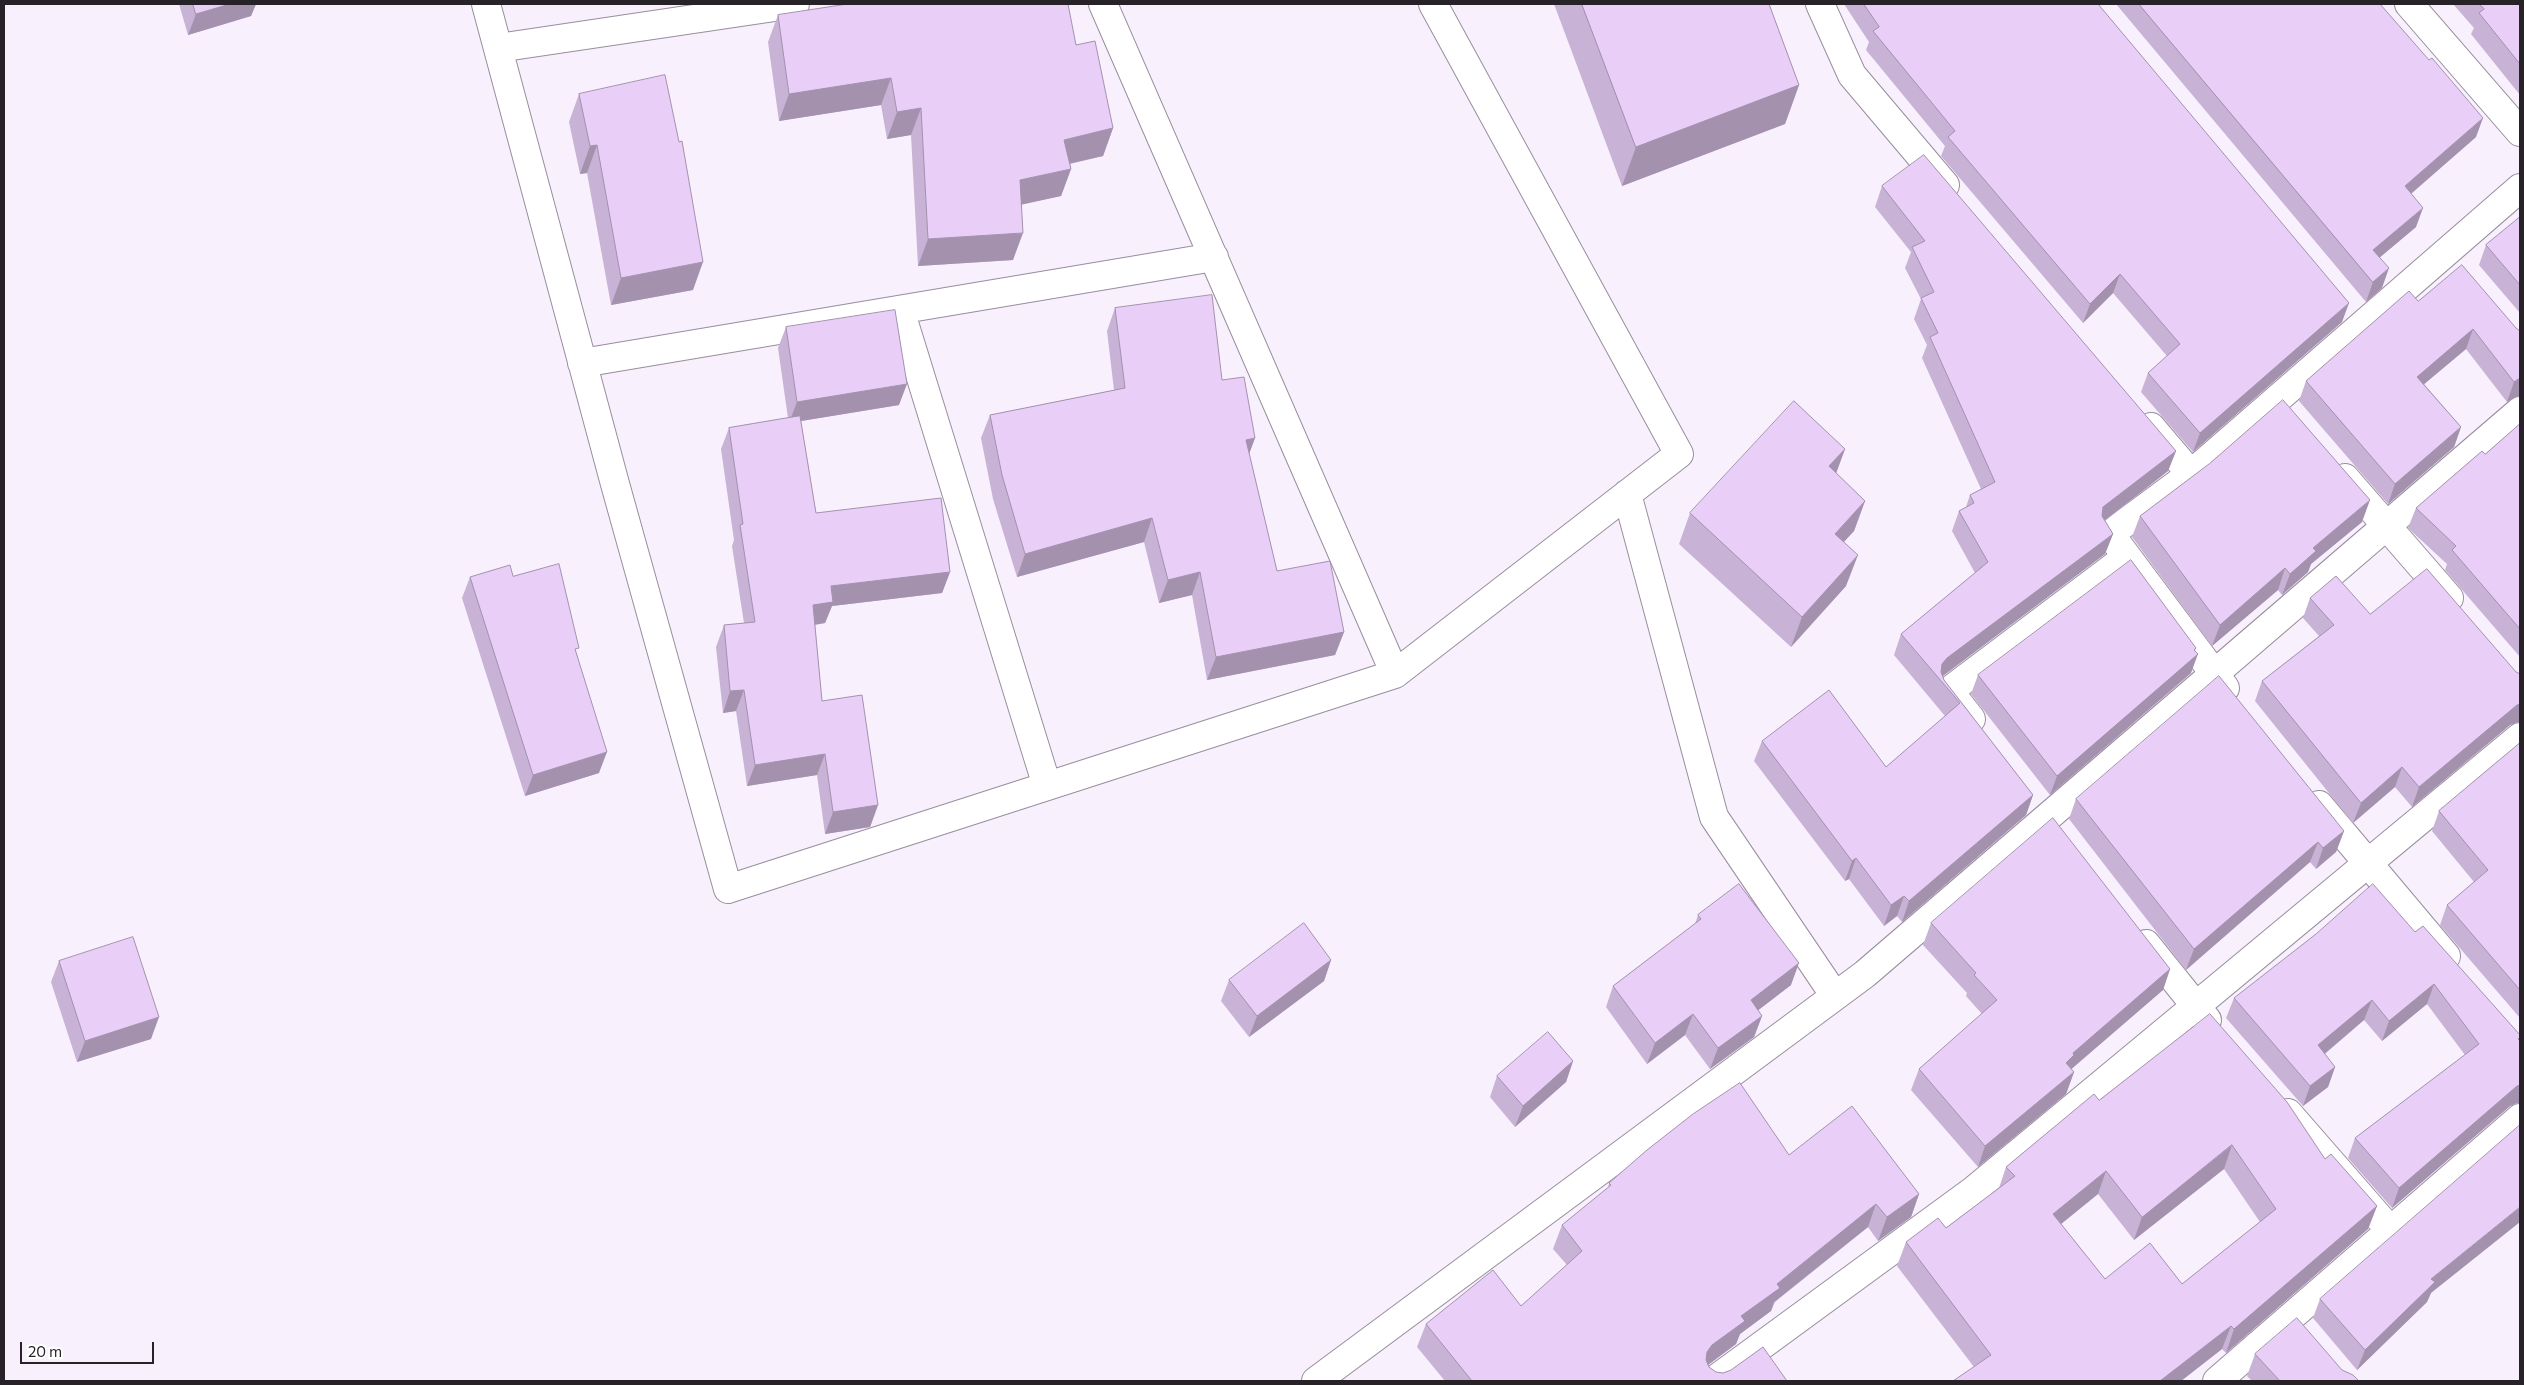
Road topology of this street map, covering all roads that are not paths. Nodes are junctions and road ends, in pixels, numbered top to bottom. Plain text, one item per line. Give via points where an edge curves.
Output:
1 (486, 4) edge
2 (796, 4) edge
3 (1104, 4) edge
4 (1433, 4) edge
5 (1820, 4) edge
6 (2409, 4) edge
7 (498, 48) junction
8 (2520, 132) edge
9 (2520, 188) edge
10 (1961, 203) edge
11 (2447, 252) junction
12 (1214, 257) junction
13 (2466, 273) edge
14 (2345, 301) edge
15 (900, 310) junction
16 (2364, 324) junction
17 (582, 363) junction
18 (2277, 399) junction
19 (2133, 406) edge
20 (2520, 411) edge
21 (2297, 422) edge
22 (2329, 459) edge
23 (2191, 474) junction
24 (1627, 494) junction
25 (2387, 526) junction
26 (2126, 557) junction
27 (2463, 615) edge
28 (1395, 674) junction
29 (2214, 675) junction
30 (2238, 705) edge
31 (2520, 737) edge
32 (1986, 739) edge
33 (1047, 786) junction
34 (2305, 789) edge
35 (2041, 810) junction
36 (2065, 841) edge
37 (2366, 864) junction
38 (2133, 928) edge
39 (2462, 976) edge
40 (1836, 996) junction
41 (2195, 1006) junction
42 (2221, 1036) edge
43 (2273, 1096) edge
44 (2520, 1118) edge
45 (2390, 1230) junction
46 (2291, 1317) junction
47 (2309, 1338) edge
48 (1316, 1381) edge
49 (1713, 1381) edge
50 (2217, 1381) edge

1 - 7 street
2 - 7 street
3 - 12 street
4 - 24 street via 1679,454
5 - 10 street via 1852,75
6 - 8 street
7 - 17 street
9 - 11 street
11 - 13 street
11 - 16 street
12 - 15 street
12 - 28 street
14 - 16 street
15 - 17 street
15 - 33 street
16 - 18 street
17 - 33 street via 728,890
18 - 21 street
18 - 23 street
19 - 23 street
20 - 25 street
22 - 25 street
23 - 26 street via 2110,534
24 - 28 street
24 - 40 street via 1714,816
25 - 27 street
25 - 29 street
26 - 29 street
26 - 32 street via 1949,691
28 - 33 street
29 - 30 street
29 - 35 street
31 - 37 street
34 - 37 street
35 - 36 street
35 - 40 street via 1866,974
37 - 39 street
37 - 41 street
38 - 41 street
40 - 48 street
41 - 42 street
41 - 49 street via 1974,1190
43 - 45 street
44 - 45 street
45 - 46 street
46 - 47 street
46 - 50 street

